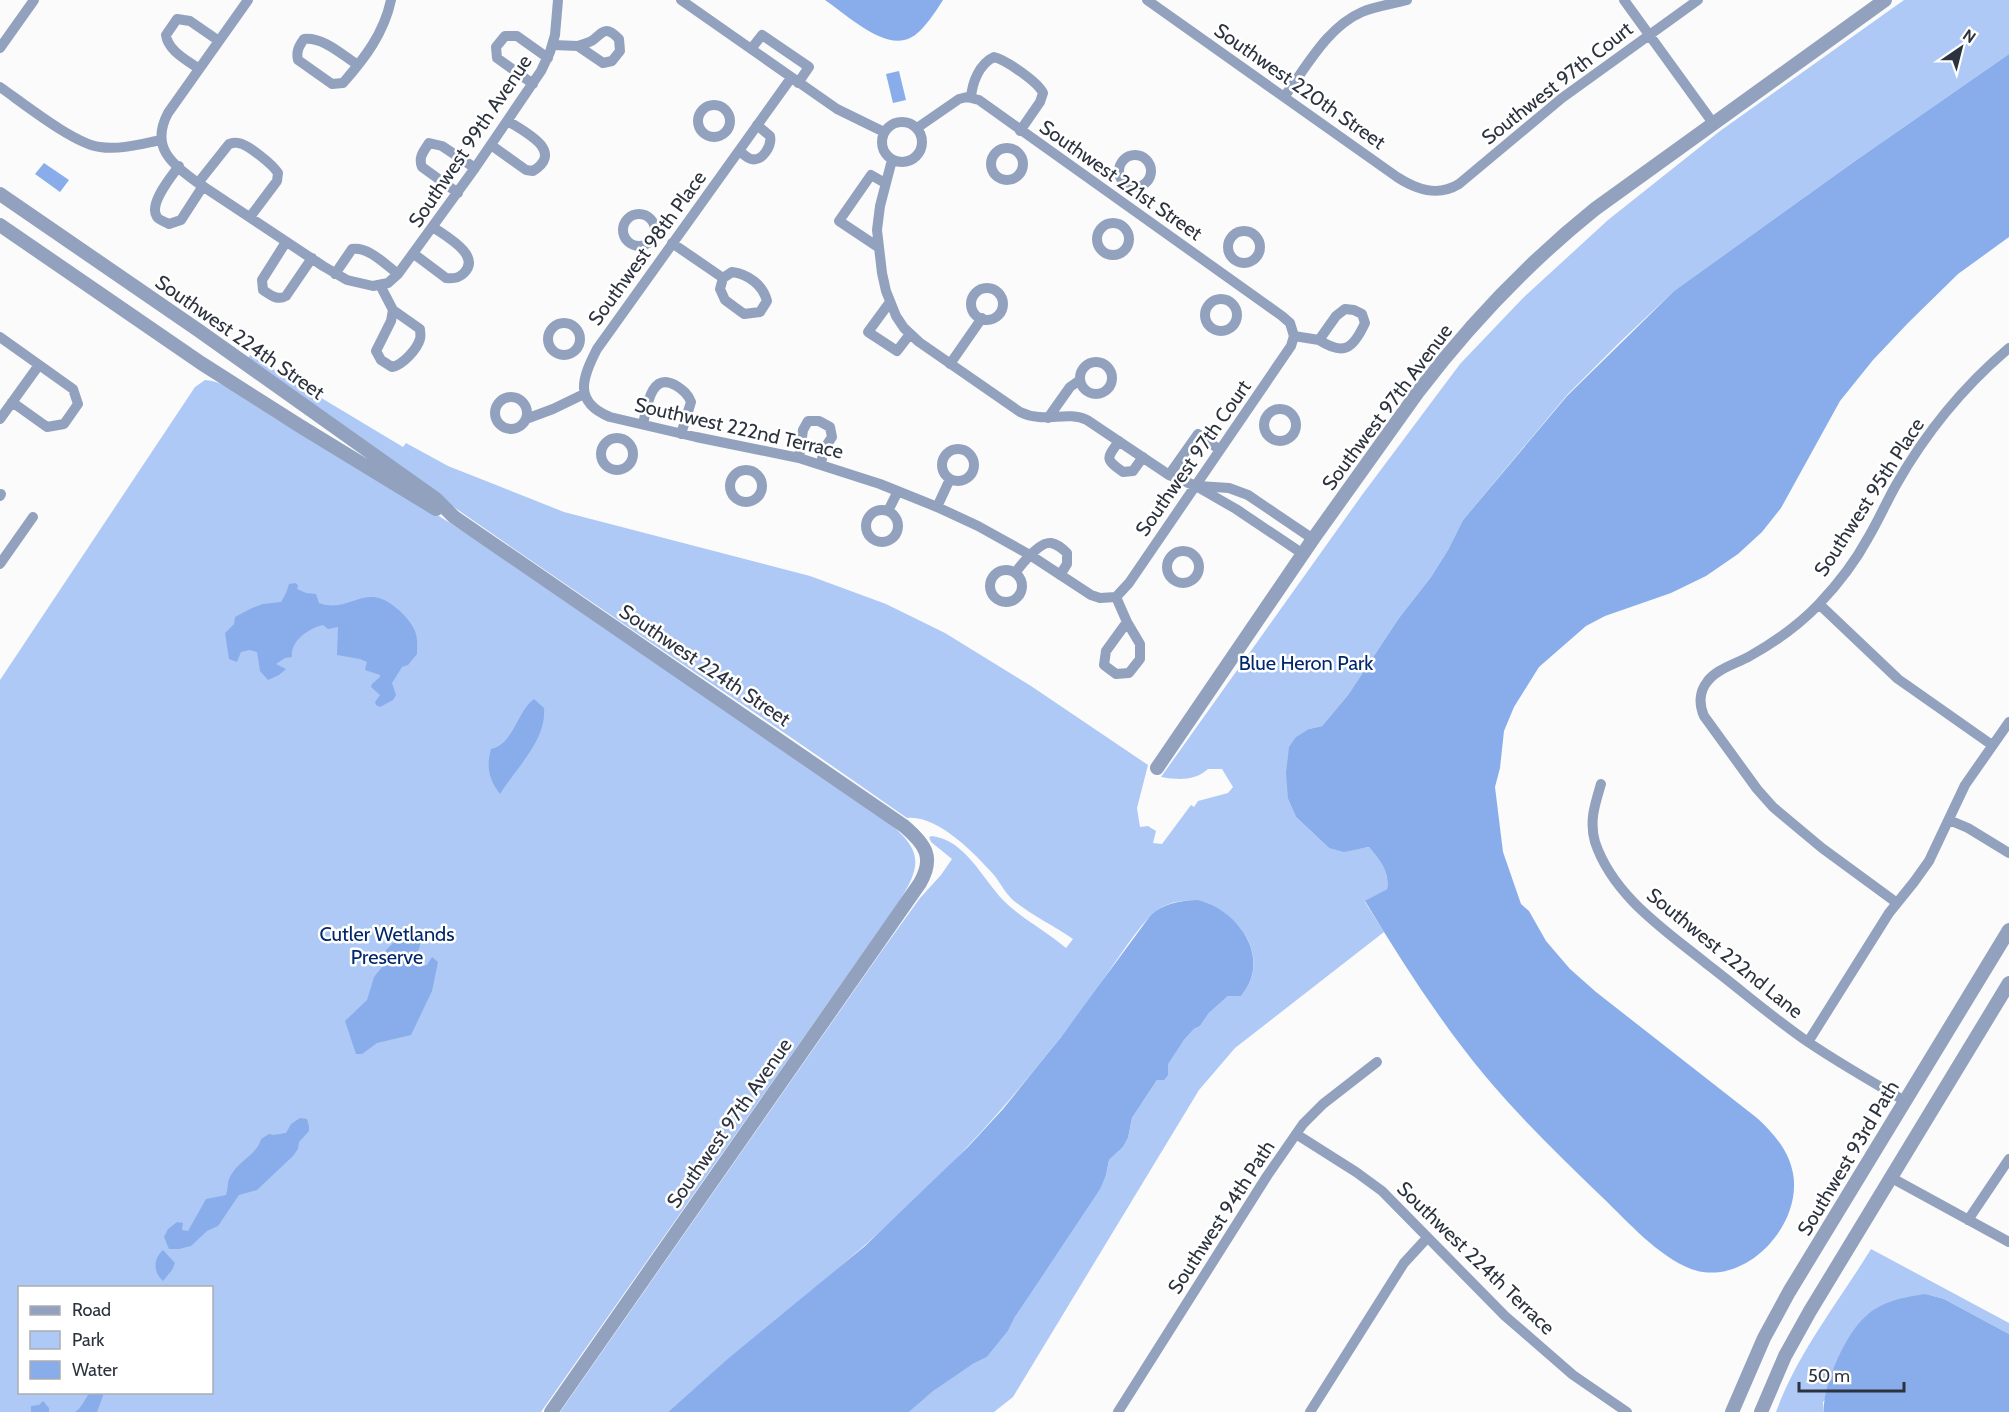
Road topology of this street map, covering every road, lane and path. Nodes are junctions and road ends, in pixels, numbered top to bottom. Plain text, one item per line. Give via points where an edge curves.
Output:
1 (34, 0) edge
2 (248, 0) edge
3 (391, 0) edge
4 (558, 0) edge
5 (681, 0) edge
6 (1147, 0) edge
7 (1407, 0) edge
8 (1624, 0) edge
9 (1698, 0) edge
10 (1885, 0) edge
11 (694, 4) edge
12 (1649, 34) junction
13 (219, 41) junction
14 (553, 45) junction
15 (578, 46) dead end
16 (0, 48) edge
17 (751, 49) junction
18 (548, 58) junction
19 (358, 65) junction
20 (199, 69) junction
21 (794, 80) junction
22 (533, 84) junction
23 (0, 87) edge
24 (1284, 97) junction
25 (971, 98) junction
26 (508, 121) junction
27 (1713, 123) junction
28 (757, 125) junction
29 (917, 128) junction
30 (728, 129) dead end
31 (884, 132) junction
32 (1024, 134) junction
33 (161, 140) junction
34 (746, 141) junction
35 (491, 145) junction
36 (739, 151) junction
37 (1018, 152) dead end
38 (892, 159) junction
39 (179, 166) junction
40 (475, 168) junction
41 (885, 183) junction
42 (200, 184) junction
43 (1126, 184) dead end
44 (458, 192) junction
45 (1437, 192) joint
46 (0, 194) edge
47 (1116, 198) junction
48 (1134, 211) junction
49 (250, 217) junction
50 (0, 225) edge
51 (433, 227) junction
52 (1123, 227) dead end
53 (652, 237) dead end
54 (286, 242) junction
55 (670, 246) junction
56 (879, 247) junction
57 (414, 254) junction
58 (312, 258) junction
59 (1234, 259) dead end
60 (335, 274) junction
61 (398, 274) junction
62 (1223, 275) junction
63 (723, 278) junction
64 (380, 285) junction
65 (1241, 288) junction
66 (890, 302) junction
67 (1231, 302) dead end
68 (393, 310) junction
69 (982, 318) dead end
70 (910, 334) junction
71 (1294, 336) junction
72 (0, 337) edge
73 (1319, 340) dead end
74 (2009, 348) edge
75 (576, 350) dead end
76 (592, 358) junction
77 (39, 364) junction
78 (950, 364) junction
79 (1080, 381) dead end
80 (584, 394) junction
81 (12, 402) junction
82 (1252, 404) junction
83 (1268, 415) dead end
84 (526, 418) dead end
85 (1048, 418) junction
86 (0, 419) edge
87 (626, 421) junction
88 (643, 424) junction
89 (681, 434) junction
90 (621, 438) dead end
91 (1119, 441) junction
92 (754, 448) junction
93 (1221, 450) junction
94 (1143, 457) junction
95 (799, 458) junction
96 (821, 464) junction
97 (750, 470) dead end
98 (1169, 476) junction
99 (950, 479) dead end
100 (1196, 486) junction
101 (898, 491) junction
102 (937, 507) junction
103 (888, 512) dead end
104 (33, 517) dead end
105 (454, 517) junction
106 (1313, 539) junction
107 (1155, 545) junction
108 (1303, 554) junction
109 (1030, 555) junction
110 (1171, 557) dead end
111 (0, 564) edge
112 (1015, 573) dead end
113 (1060, 575) junction
114 (1116, 597) junction
115 (1819, 604) junction
116 (1126, 622) junction
117 (2009, 722) edge
118 (1992, 745) junction
119 (1157, 768) dead end
120 (1601, 784) dead end
121 (1949, 820) junction
122 (927, 853) joint
123 (2009, 853) edge
124 (1897, 903) junction
125 (2009, 930) edge
126 (2009, 982) edge
127 (1808, 1042) junction
128 (1377, 1062) dead end
129 (1905, 1101) junction
130 (1296, 1134) junction
131 (2009, 1159) edge
132 (1890, 1177) junction
133 (1968, 1220) junction
134 (1427, 1238) junction
135 (2009, 1242) edge
136 (1615, 1409) edge
137 (552, 1412) edge
138 (1118, 1412) edge
139 (1310, 1412) edge
140 (1627, 1412) edge
141 (1732, 1412) edge
142 (1761, 1412) edge

1 - 16 street
2 - 13 street
3 - 19 street via 381,32
4 - 14 street, Southwest 99th Avenue
5 - 11 street
6 - 24 street, Southwest 220th Street
7 - 24 street via 1370,9 1344,23
8 - 12 street
9 - 12 street, Southwest 97th Court
10 - 27 street, Southwest 97th Avenue
11 - 17 street
12 - 27 street
12 - 45 street, Southwest 97th Court via 1544,112 1466,179
13 - 20 street
13 - 20 street via 190,21 177,19 166,35 167,42
14 - 15 street
14 - 18 street, Southwest 99th Avenue
17 - 21 street
17 - 21 street via 762,35 809,67
18 - 22 street, Southwest 99th Avenue
18 - 22 street via 517,36 505,36 496,47 497,58
19 - 19 street via 314,38 304,39 296,54 298,60 332,84 344,83
20 - 33 street via 168,113 160,131
21 - 28 street, Southwest 98th Place
21 - 31 street via 843,112
22 - 26 street, Southwest 99th Avenue
23 - 33 street via 88,144 109,148
24 - 45 street, Southwest 220th Street via 1405,182
25 - 29 street via 959,99
25 - 32 street, Southwest 221st Street via 983,102
25 - 32 street via 972,84 986,63 993,57 1004,61 1037,84 1043,93
26 - 35 street, Southwest 99th Avenue
26 - 35 street via 543,147 542,164 533,171 526,170
27 - 106 street, Southwest 97th Avenue via 1576,225 1495,302 1437,368
28 - 34 street, Southwest 98th Place
28 - 36 street via 772,139 770,146 756,159
29 - 31 street via 908,122 896,122
29 - 38 street via 922,140 915,157 904,162
30 - 34 street
31 - 38 street via 881,144
32 - 37 street
32 - 47 street, Southwest 221st Street
33 - 39 street via 164,150
34 - 36 street, Southwest 98th Place
35 - 40 street, Southwest 99th Avenue
36 - 55 street, Southwest 98th Place
38 - 41 street
39 - 42 street
39 - 42 street via 156,200 156,216 169,224 181,220
40 - 44 street, Southwest 99th Avenue
40 - 44 street via 442,146 429,143 421,154 422,167
41 - 56 street via 878,218
41 - 56 street via 871,175 839,221
42 - 49 street
42 - 49 street via 229,144 243,144 278,173 276,182
43 - 47 street
44 - 51 street, Southwest 99th Avenue
46 - 105 street, Southwest 224th Street via 214,341 436,499
47 - 48 street, Southwest 221st Street
48 - 52 street
48 - 62 street, Southwest 221st Street
49 - 54 street
50 - 105 street, Southwest 224th Street via 257,399
51 - 57 street, Southwest 99th Avenue
51 - 57 street via 464,250 469,261 466,270 458,277 447,278
53 - 55 street
54 - 58 street
54 - 58 street via 262,280 263,290 275,298 286,296
55 - 63 street
55 - 76 street, Southwest 98th Place
56 - 66 street
57 - 61 street, Southwest 99th Avenue
58 - 60 street
59 - 62 street
60 - 61 street via 352,249 358,248
60 - 64 street via 355,283
61 - 64 street, Southwest 99th Avenue
62 - 65 street, Southwest 221st Street
63 - 63 street via 732,272 742,273 764,289 767,301 760,312 744,314 725,300 720,289
64 - 68 street
65 - 67 street
65 - 71 street, Southwest 221st Street via 1286,320
66 - 70 street
66 - 70 street via 868,332 897,351
68 - 68 street via 376,351 392,367 404,362 420,340 420,329
69 - 78 street
70 - 78 street
71 - 73 street
71 - 82 street, Southwest 97th Court
72 - 77 street
74 - 115 street, Southwest 95th Place via 1971,385 1922,444 1857,557
75 - 76 street
76 - 80 street, Southwest 98th Place via 583,380
77 - 81 street
77 - 81 street via 74,389 78,404 64,424 47,427
78 - 85 street via 1020,412
79 - 85 street via 1070,387
80 - 84 street
80 - 87 street, Southwest 222nd Terrace via 597,410
81 - 86 street
82 - 83 street
82 - 93 street, Southwest 97th Court
85 - 91 street via 1082,417
87 - 88 street, Southwest 222nd Terrace
87 - 90 street
88 - 89 street, Southwest 222nd Terrace
88 - 89 street via 654,387 671,383 685,391 691,402
89 - 92 street, Southwest 222nd Terrace
91 - 94 street
91 - 94 street via 1108,455 1110,463 1124,472 1133,471
92 - 95 street, Southwest 222nd Terrace
92 - 97 street
93 - 98 street via 1198,434
93 - 100 street, Southwest 97th Court
94 - 98 street
95 - 96 street, Southwest 222nd Terrace
95 - 96 street via 802,430 808,421 819,421 830,428 832,437
96 - 101 street, Southwest 222nd Terrace
98 - 100 street
99 - 102 street
100 - 106 street via 1229,488 1248,495
100 - 107 street, Southwest 97th Court
100 - 108 street
101 - 102 street, Southwest 222nd Terrace
101 - 103 street
102 - 109 street, Southwest 222nd Terrace
104 - 111 street
105 - 122 street, Southwest 224th Street via 904,826
106 - 108 street, Southwest 97th Avenue
107 - 110 street
107 - 114 street, Southwest 97th Court
108 - 119 street, Southwest 97th Avenue
109 - 112 street
109 - 113 street, Southwest 222nd Terrace
109 - 113 street via 1045,543 1063,549 1068,558
113 - 114 street, Southwest 222nd Terrace via 1091,595
114 - 116 street
115 - 118 street via 1898,679
115 - 124 street, Southwest 95th Place via 1773,642 1711,677 1700,700 1702,712 1773,807
116 - 116 street via 1106,651 1104,665 1116,674 1129,673 1140,659 1140,644
117 - 118 street
118 - 121 street via 1965,785
120 - 127 street, Southwest 222nd Lane via 1592,828 1602,857 1618,884 1644,913
121 - 123 street
121 - 124 street via 1929,861
122 - 137 street, Southwest 97th Avenue via 927,869 915,891
124 - 127 street
125 - 129 street, Southwest 93rd Path
126 - 132 street
127 - 129 street, Southwest 222nd Lane
128 - 130 street, Southwest 94th Path via 1323,1104
129 - 141 street, Southwest 93rd Path via 1776,1314
130 - 134 street, Southwest 224th Terrace via 1375,1185
130 - 138 street, Southwest 94th Path
131 - 133 street
132 - 133 street
132 - 142 street via 1797,1333
133 - 135 street
134 - 136 street, Southwest 224th Terrace via 1505,1316
134 - 139 street via 1404,1263
136 - 140 street, Southwest 224th Terrace

